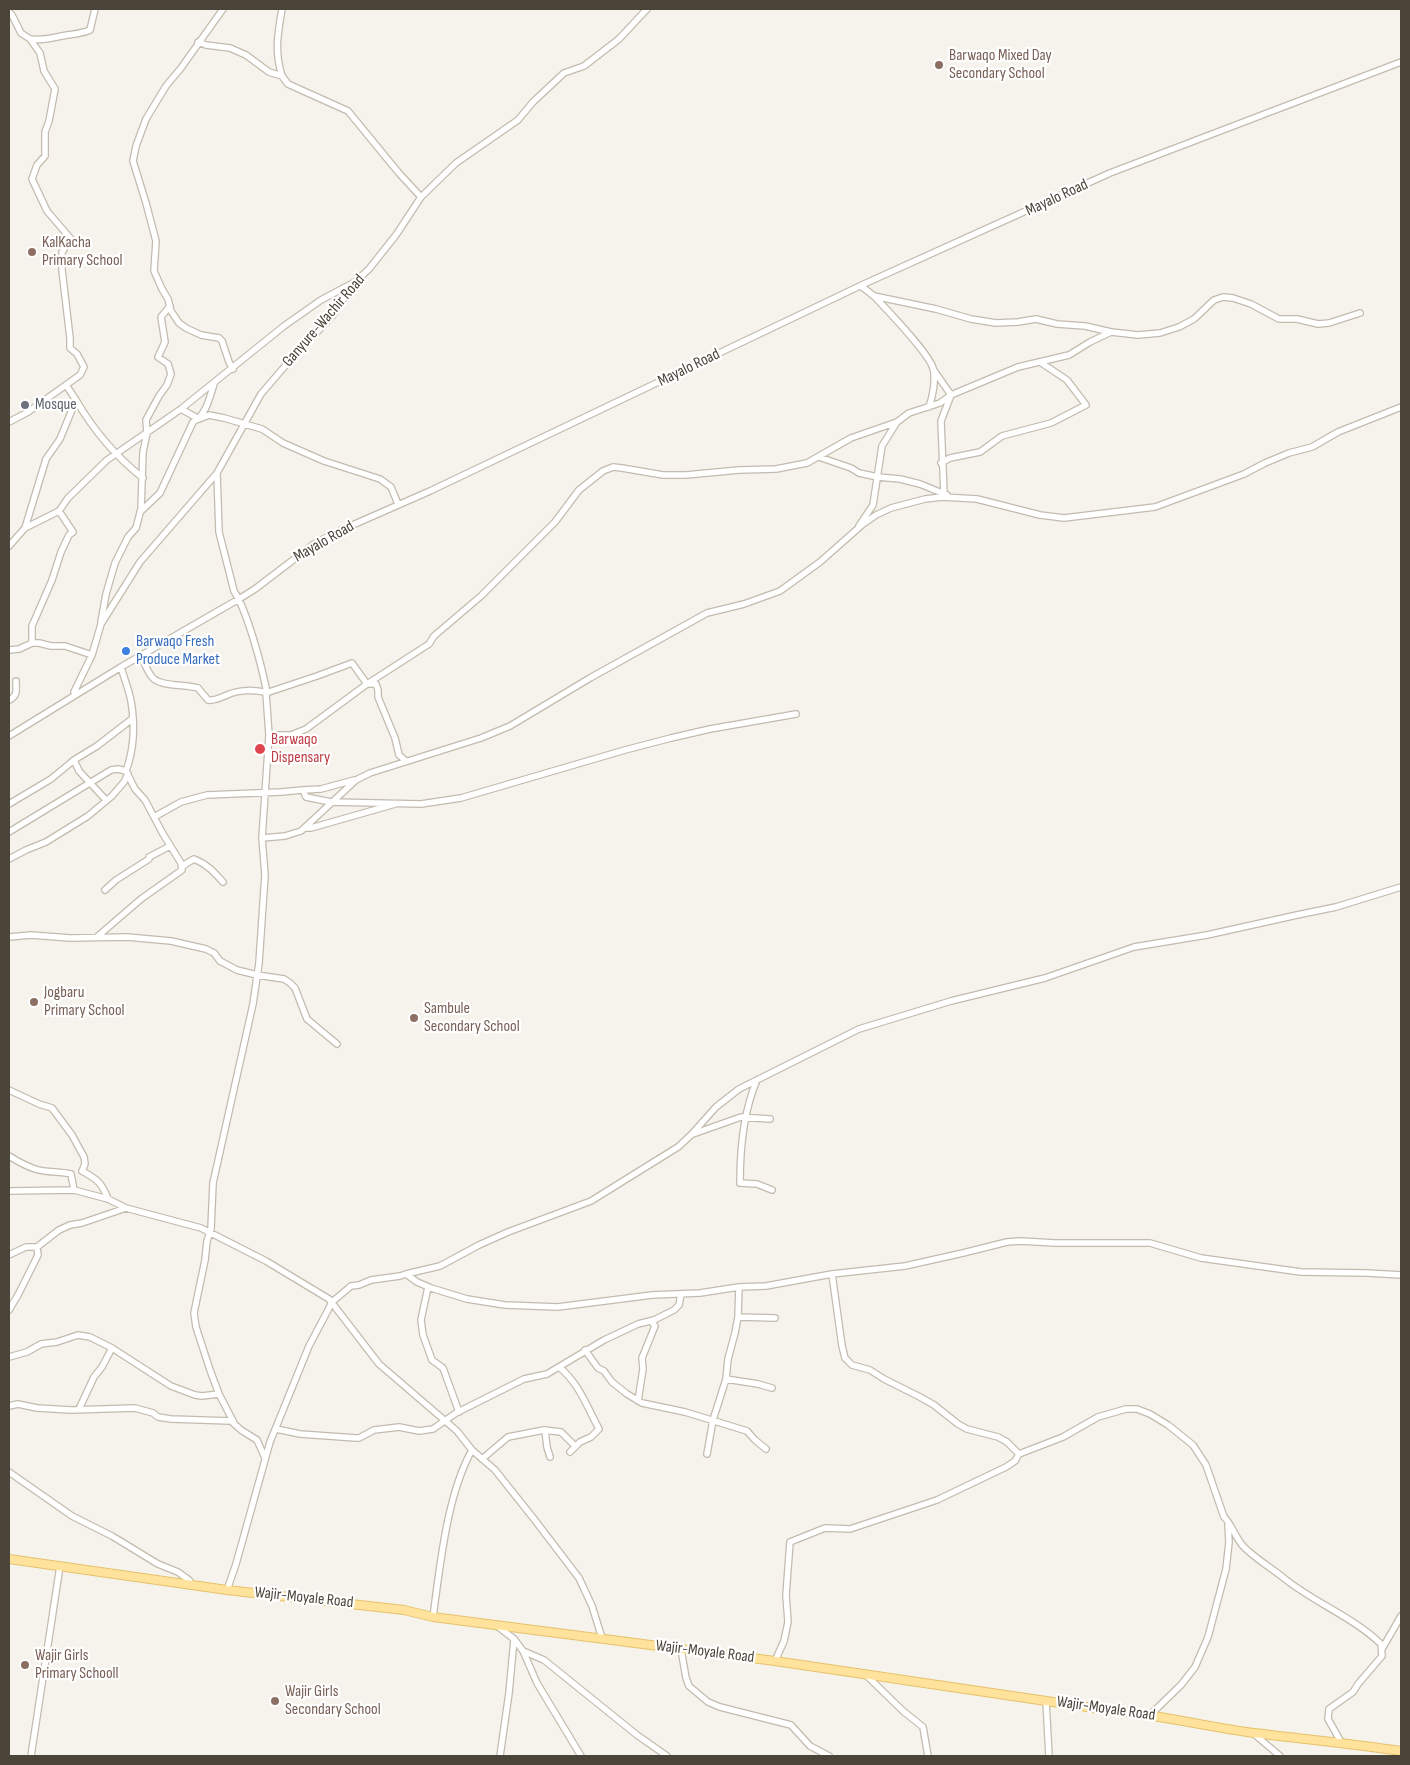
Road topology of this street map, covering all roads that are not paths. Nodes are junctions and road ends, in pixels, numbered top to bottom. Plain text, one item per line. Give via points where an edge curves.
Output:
1 (95, 9) edge
2 (223, 9) edge
3 (282, 9) edge
4 (647, 9) edge
5 (9, 12) edge
6 (30, 39) junction
7 (198, 42) junction
8 (1401, 62) edge
9 (282, 76) junction
10 (421, 197) junction
11 (354, 282) junction
12 (861, 286) junction
13 (874, 296) junction
14 (170, 306) junction
15 (1360, 313) dead end
16 (1111, 332) junction
17 (1040, 362) junction
18 (233, 369) junction
19 (933, 369) junction
20 (215, 382) junction
21 (66, 385) junction
22 (951, 395) junction
23 (76, 400) junction
24 (929, 406) junction
25 (1401, 407) edge
26 (181, 409) junction
27 (198, 419) junction
28 (9, 422) edge
29 (897, 422) junction
30 (244, 424) junction
31 (147, 433) junction
32 (115, 454) junction
33 (819, 457) junction
34 (942, 464) junction
35 (217, 473) junction
36 (878, 477) junction
37 (142, 478) junction
38 (944, 494) junction
39 (952, 497) junction
40 (398, 504) junction
41 (59, 511) junction
42 (140, 512) junction
43 (25, 528) junction
44 (853, 535) junction
45 (9, 546) edge
46 (239, 599) junction
47 (101, 624) junction
48 (32, 643) junction
49 (9, 650) edge
50 (92, 655) junction
51 (141, 656) junction
52 (121, 667) junction
53 (16, 681) dead end
54 (367, 684) junction
55 (267, 693) junction
56 (75, 695) junction
57 (9, 700) edge
58 (796, 714) dead end
59 (132, 719) junction
60 (269, 735) junction
61 (9, 736) edge
62 (74, 760) junction
63 (406, 761) junction
64 (127, 772) junction
65 (356, 780) junction
66 (89, 784) junction
67 (303, 790) junction
68 (265, 793) junction
69 (106, 800) junction
70 (331, 802) junction
71 (400, 802) junction
72 (9, 804) edge
73 (154, 817) junction
74 (305, 828) junction
75 (9, 832) edge
76 (262, 838) junction
77 (170, 846) junction
78 (9, 859) edge
79 (182, 867) junction
80 (224, 882) dead end
81 (1401, 888) edge
82 (105, 890) dead end
83 (9, 936) edge
84 (98, 936) junction
85 (257, 975) junction
86 (337, 1044) dead end
87 (757, 1080) junction
88 (9, 1090) edge
89 (746, 1117) junction
90 (770, 1119) dead end
91 (691, 1135) junction
92 (9, 1156) edge
93 (82, 1170) junction
94 (71, 1174) junction
95 (74, 1190) junction
96 (772, 1190) dead end
97 (9, 1191) edge
98 (108, 1199) junction
99 (126, 1208) junction
100 (209, 1233) junction
101 (37, 1247) junction
102 (9, 1256) edge
103 (406, 1274) junction
104 (832, 1274) junction
105 (1401, 1275) edge
106 (428, 1287) junction
107 (739, 1287) junction
108 (681, 1294) junction
109 (332, 1302) junction
110 (9, 1310) edge
111 (738, 1317) junction
112 (776, 1318) dead end
113 (651, 1321) junction
114 (112, 1348) junction
115 (585, 1350) junction
116 (9, 1357) edge
117 (559, 1367) junction
118 (726, 1379) junction
119 (772, 1388) dead end
120 (219, 1394) junction
121 (638, 1401) junction
122 (9, 1406) edge
123 (79, 1409) junction
124 (459, 1412) junction
125 (713, 1420) junction
126 (446, 1421) junction
127 (234, 1423) junction
128 (276, 1429) junction
129 (545, 1430) junction
130 (575, 1446) junction
131 (766, 1449) dead end
132 (472, 1450) junction
133 (570, 1452) dead end
134 (707, 1454) dead end
135 (1019, 1454) junction
136 (550, 1457) dead end
137 (265, 1458) junction
138 (482, 1459) junction
139 (9, 1472) edge
140 (1228, 1520) junction
141 (9, 1559) edge
142 (60, 1566) junction
143 (192, 1585) junction
144 (227, 1590) junction
145 (1401, 1616) edge
146 (433, 1617) junction
147 (496, 1625) junction
148 (602, 1638) junction
149 (514, 1640) junction
150 (681, 1649) junction
151 (1382, 1650) junction
152 (523, 1651) junction
153 (775, 1661) junction
154 (864, 1674) junction
155 (1046, 1701) junction
156 (1151, 1714) junction
157 (1252, 1733) junction
158 (1341, 1742) junction
159 (1401, 1751) edge
160 (31, 1756) edge
161 (500, 1756) edge
162 (581, 1756) edge
163 (666, 1756) edge
164 (830, 1756) edge
165 (928, 1756) edge
166 (1049, 1756) edge
167 (1280, 1756) edge

1 - 6 street via 90,30 40,41
2 - 7 street
3 - 9 street via 276,40
4 - 10 street, Ganyure-Wachir Road via 619,39 584,66 564,73 518,120 456,163
5 - 6 street via 22,33
6 - 21 street via 55,89 44,132 45,156 37,165 32,179 47,211 71,239 62,252 62,270 70,348 84,367 80,375
7 - 9 street via 230,48 269,72
7 - 14 street via 146,119 133,161 156,241 154,271
8 - 12 street, Mayalo Road via 1110,173
9 - 10 street via 288,84 348,111
10 - 11 street, Ganyure-Wachir Road via 396,235 369,269
11 - 18 street via 284,326
11 - 30 street, Ganyure-Wachir Road via 333,315 261,394
12 - 13 street
12 - 40 street, Mayalo Road
13 - 16 street via 996,323 1036,319
13 - 19 street via 927,356
14 - 18 street via 179,323 186,328 219,338
14 - 31 street via 161,317 165,342 158,357 168,364 171,374 168,385 146,420
15 - 16 street via 1329,324 1318,324 1279,319 1251,304 1223,297 1214,300 1194,319 1160,333
16 - 17 street via 1069,355
17 - 22 street via 1018,367
17 - 34 street via 1067,380 1086,405 1052,423 1002,436 980,452 950,458
18 - 20 street
19 - 22 street
19 - 24 street via 933,398
20 - 26 street
20 - 27 street
21 - 23 street
21 - 28 street
22 - 24 street
22 - 34 street via 941,421
23 - 32 street via 87,420
23 - 43 street via 60,439 46,459
24 - 29 street via 909,413
25 - 39 street via 1338,432 1310,448 1289,453 1244,474 1155,507 1064,518 977,499
26 - 27 street
26 - 31 street
27 - 30 street via 210,415
27 - 42 street via 193,422 160,492
29 - 33 street via 851,438
29 - 36 street via 882,446
30 - 35 street, Ganyure-Wachir Road
30 - 40 street via 262,429 283,443 324,461 380,479 391,487
31 - 32 street
31 - 37 street
32 - 37 street
32 - 41 street via 68,498
33 - 36 street
33 - 54 street via 788,467 758,471 670,475 613,467 602,471 579,490 555,522 524,554 429,644
34 - 38 street
35 - 46 street via 219,532 234,591
35 - 47 street, Ganyure-Wachir Road via 140,562
36 - 38 street via 920,484
36 - 44 street via 873,505
37 - 42 street
38 - 39 street
39 - 44 street via 925,499 891,508 876,515
40 - 46 street, Mayalo Road via 314,544
41 - 43 street
41 - 48 street via 73,532 61,552 32,626
42 - 47 street via 136,528 115,562
43 - 45 street
44 - 63 street via 780,591 707,613 510,726
46 - 51 street, Mayalo Road
46 - 55 street
47 - 50 street, Ganyure-Wachir Road
48 - 49 street
48 - 50 street via 64,646
50 - 56 street, Ganyure-Wachir Road
51 - 52 street, Mayalo Road
51 - 55 street via 156,680 198,688 208,700 218,700 240,691
52 - 56 street, Mayalo Road
52 - 59 street via 131,702
53 - 57 street via 16,695
54 - 55 street via 352,663
54 - 60 street via 299,732
54 - 63 street via 376,684 399,755
55 - 60 street
56 - 61 street, Mayalo Road
58 - 71 street via 653,743 461,798 421,804
59 - 62 street
59 - 64 street via 133,742
60 - 68 street
62 - 66 street
62 - 72 street
63 - 65 street
64 - 66 street via 111,770
64 - 69 street via 124,782
64 - 73 street
65 - 67 street
65 - 70 street
66 - 69 street
66 - 75 street
67 - 68 street
67 - 70 street via 306,797
68 - 73 street via 202,796 181,802
68 - 76 street
69 - 78 street via 88,816 46,842
70 - 71 street
70 - 74 street
71 - 74 street
73 - 77 street
74 - 76 street via 285,836
76 - 85 street via 264,903
77 - 79 street
77 - 82 street via 149,857
79 - 80 street via 194,859
79 - 84 street
81 - 87 street via 1316,911 1134,946 1045,978 951,1001 848,1034
83 - 84 street
84 - 85 street via 187,944 214,953 220,961 237,970
85 - 86 street via 290,982 307,1019
85 - 100 street via 252,1012 213,1182 212,1227
87 - 89 street via 750,1094
87 - 91 street via 728,1096
88 - 93 street via 52,1108 84,1157
89 - 90 street
89 - 91 street
89 - 96 street via 740,1153 740,1183 757,1184
91 - 103 street via 673,1150 591,1201 486,1242 440,1266
92 - 94 street via 34,1169
93 - 94 street
93 - 98 street via 103,1186
94 - 95 street
95 - 97 street
95 - 98 street
98 - 99 street
99 - 100 street via 186,1223
99 - 101 street via 70,1225
100 - 109 street via 266,1261
100 - 120 street via 194,1313
101 - 102 street via 26,1247
101 - 110 street via 38,1255
103 - 106 street
103 - 109 street via 351,1286
104 - 105 street via 905,1266 1020,1241 1150,1243 1201,1258 1293,1271
104 - 107 street via 766,1286
104 - 135 street via 842,1346 845,1358 852,1365 870,1370 920,1397 967,1429 998,1437
106 - 108 street via 504,1306 546,1307
106 - 124 street via 421,1320 422,1335 432,1360 443,1368
107 - 108 street
107 - 111 street
108 - 113 street via 679,1305 674,1310
109 - 126 street via 379,1364
109 - 128 street via 309,1346
111 - 112 street
111 - 118 street
113 - 115 street
113 - 121 street via 655,1326 642,1358
114 - 116 street via 90,1336 78,1335 41,1344
114 - 120 street via 171,1386 195,1395
114 - 123 street
115 - 117 street
115 - 121 street via 612,1382
117 - 124 street via 547,1374 524,1379
117 - 130 street via 577,1387 599,1429
118 - 119 street
118 - 125 street
120 - 127 street
121 - 125 street
122 - 123 street
123 - 127 street via 135,1408 171,1419 227,1420
124 - 126 street
125 - 131 street via 747,1431
125 - 134 street
126 - 128 street via 432,1429 419,1431 399,1427 374,1430 359,1438
126 - 132 street
127 - 137 street via 257,1440
128 - 137 street
129 - 130 street via 561,1432
129 - 136 street
129 - 138 street via 508,1437
130 - 133 street
132 - 138 street
132 - 146 street via 454,1492
135 - 140 street via 1063,1437 1098,1417 1137,1409 1168,1425 1193,1444 1206,1465 1224,1517
135 - 153 street via 1006,1467 937,1500 850,1529 825,1528 790,1542 786,1595 788,1622
137 - 144 street
138 - 148 street via 500,1477 579,1578
139 - 143 street via 72,1516 178,1572
140 - 151 street via 1233,1534 1243,1546 1303,1593 1372,1635
140 - 156 street via 1226,1569 1208,1637 1194,1667 1181,1685
141 - 142 main road, Wajir-Moyale Road
142 - 143 main road, Wajir-Moyale Road
142 - 160 street
143 - 144 main road, Wajir-Moyale Road
144 - 146 main road, Wajir-Moyale Road via 404,1610
145 - 151 street
146 - 147 main road, Wajir-Moyale Road
147 - 148 main road, Wajir-Moyale Road
147 - 149 street
148 - 150 main road, Wajir-Moyale Road
149 - 152 street
149 - 161 street
150 - 153 main road, Wajir-Moyale Road
150 - 164 street via 689,1686 708,1702 720,1708 791,1725 810,1746
151 - 158 street via 1382,1656 1353,1692 1329,1709 1328,1719
152 - 162 street via 536,1683
152 - 163 street via 544,1660
153 - 154 main road, Wajir-Moyale Road
154 - 155 main road, Wajir-Moyale Road
154 - 165 street via 923,1727
155 - 156 main road, Wajir-Moyale Road
155 - 166 street
156 - 157 main road, Wajir-Moyale Road
157 - 158 main road, Wajir-Moyale Road
157 - 167 street
158 - 159 main road, Wajir-Moyale Road

